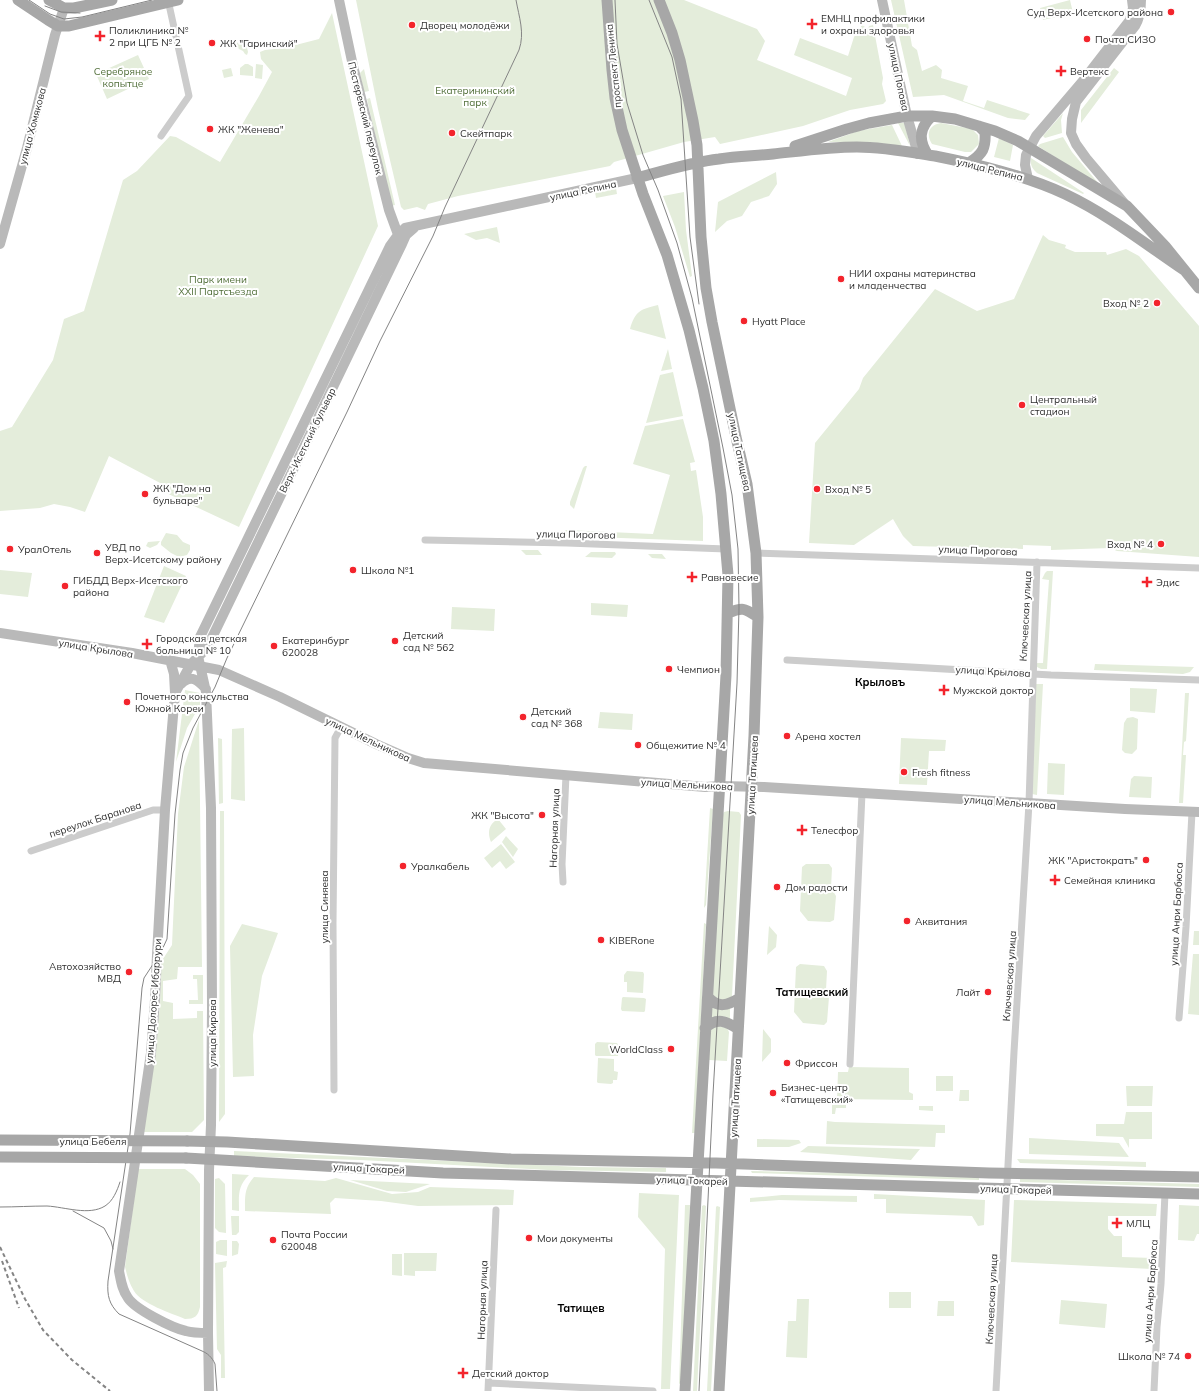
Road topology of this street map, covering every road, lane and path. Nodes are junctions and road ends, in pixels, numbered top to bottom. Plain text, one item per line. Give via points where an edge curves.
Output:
1 (18, 0) edge
2 (49, 0) edge
3 (112, 0) edge
4 (339, 0) edge
5 (607, 0) edge
6 (659, 0) edge
7 (882, 0) edge
8 (1132, 0) edge
9 (1141, 0) edge
10 (172, 1) edge
11 (64, 8) junction
12 (58, 26) junction
13 (907, 116) junction
14 (932, 116) junction
15 (979, 126) junction
16 (161, 136) dead end
17 (1029, 149) junction
18 (771, 154) junction
19 (923, 154) junction
20 (698, 163) junction
21 (969, 163) junction
22 (637, 178) junction
23 (1028, 179) junction
24 (1127, 206) junction
25 (390, 215) junction
26 (418, 225) junction
27 (400, 239) junction
28 (0, 244) edge
29 (390, 246) junction
30 (1184, 270) junction
31 (1199, 288) edge
32 (425, 540) dead end
33 (726, 549) junction
34 (756, 553) junction
35 (1038, 562) junction
36 (1199, 568) edge
37 (728, 613) junction
38 (758, 617) junction
39 (0, 633) edge
40 (200, 637) junction
41 (207, 648) junction
42 (198, 656) junction
43 (170, 660) junction
44 (787, 660) dead end
45 (198, 669) junction
46 (218, 670) junction
47 (1032, 674) junction
48 (1199, 680) edge
49 (206, 687) junction
50 (177, 690) junction
51 (342, 727) junction
52 (566, 775) junction
53 (720, 786) junction
54 (751, 787) junction
55 (862, 793) junction
56 (1029, 803) junction
57 (165, 810) junction
58 (1195, 812) edge
59 (31, 851) dead end
60 (563, 882) dead end
61 (708, 997) junction
62 (740, 998) junction
63 (1180, 1018) dead end
64 (706, 1028) junction
65 (738, 1029) junction
66 (850, 1064) dead end
67 (334, 1090) dead end
68 (0, 1140) edge
69 (187, 1142) joint
70 (210, 1142) junction
71 (0, 1157) edge
72 (186, 1158) joint
73 (209, 1159) junction
74 (699, 1163) junction
75 (731, 1164) junction
76 (1008, 1174) junction
77 (1199, 1178) edge
78 (697, 1180) junction
79 (730, 1181) junction
80 (1007, 1189) junction
81 (1165, 1193) junction
82 (1199, 1194) edge
83 (496, 1210) dead end
84 (208, 1333) junction
85 (488, 1387) edge
86 (209, 1391) edge
87 (653, 1391) edge
88 (685, 1391) edge
89 (718, 1391) edge
90 (996, 1391) edge
91 (1154, 1391) edge

1 - 12 main road
2 - 11 main road
3 - 11 main road
4 - 25 main road, Пестеревский переулок
5 - 22 main road, проспект Ленина via 615,98
6 - 20 main road via 672,33 685,81
7 - 13 main road, улица Попова
8 - 17 main road via 1130,20 1036,136
9 - 24 main road, улица Репина via 1139,20 1076,102 1071,133 1086,158
10 - 12 main road via 69,26
10 - 16 street via 189,96
11 - 12 main road, улица Хомякова
12 - 28 main road, улица Хомякова
13 - 14 main road, улица Репина
13 - 18 main road, улица Репина via 847,129
13 - 19 main road, улица Попова
14 - 15 main road, улица Репина
14 - 19 main road via 922,129
15 - 17 main road, улица Репина via 1018,141
15 - 21 main road via 985,132 986,142 978,157
17 - 23 main road via 1025,165
17 - 24 main road, улица Репина
18 - 19 main road, улица Репина via 859,147
18 - 20 main road, улица Репина
19 - 21 main road, улица Репина
20 - 22 main road, улица Репина
20 - 34 main road, улица Татищева via 706,288 747,484
21 - 23 main road, улица Репина
22 - 26 main road, улица Репина
22 - 33 main road, проспект Ленина via 665,250 703,388 715,449
23 - 30 main road, улица Репина via 1097,211
24 - 30 main road, улица Репина
25 - 26 main road via 400,224
25 - 27 main road, Пестеревский переулок
25 - 29 main road via 393,233
26 - 27 main road, улица Репина via 405,228
27 - 29 main road, Верх-Исетский бульвар
27 - 41 main road, Верх-Исетский бульвар
29 - 40 main road, Верх-Исетский бульвар
30 - 31 main road, улица Репина
32 - 33 street, улица Пирогова
33 - 37 main road
34 - 35 street, улица Пирогова
34 - 38 main road, улица Татищева
35 - 36 street, улица Пирогова
35 - 47 street, Ключевская улица
37 - 38 main road via 745,608
37 - 53 main road
38 - 54 main road, улица Татищева
39 - 43 main road, улица Крылова
40 - 42 main road, Верх-Исетский бульвар
40 - 43 main road via 186,659
41 - 42 main road, Верх-Исетский бульвар
41 - 46 main road via 208,661
42 - 45 main road, Верх-Исетский бульвар
43 - 45 main road, улица Крылова
43 - 50 main road
44 - 47 street, улица Крылова
45 - 46 main road, улица Крылова
45 - 49 main road, улица Кирова
45 - 50 main road, улица Долорес Ибаррури
46 - 49 main road via 210,673
46 - 51 main road, улица Мельникова
47 - 48 street, улица Крылова
47 - 56 street, Ключевская улица
49 - 50 main road via 197,680 186,679
49 - 70 main road, улица Кирова via 211,808
50 - 57 main road, улица Долорес Ибаррури
51 - 52 main road, улица Мельникова via 416,761
51 - 67 street, улица Синяева via 335,738
52 - 53 main road, улица Мельникова via 705,787
52 - 60 street, Нагорная улица
53 - 54 main road, улица Мельникова
53 - 61 main road
54 - 55 main road, улица Мельникова
54 - 62 main road, улица Татищева
55 - 56 main road, улица Мельникова
55 - 66 street
56 - 58 main road, улица Мельникова
56 - 76 street, Ключевская улица
57 - 59 street, переулок Баранова via 153,810
57 - 84 main road, улица Долорес Ибаррури via 151,1052 119,1271 122,1286 135,1306 172,1326 186,1331
58 - 63 street, улица Анри Барбюса
61 - 62 main road via 712,1002 724,1005
61 - 64 main road
62 - 65 main road, улица Татищева
64 - 65 main road via 718,1021
64 - 74 main road
65 - 75 main road, улица Татищева
68 - 69 main road, улица Бебеля, bridge
69 - 70 main road, улица Токарей
70 - 73 main road, улица Кирова
70 - 74 main road, улица Токарей via 511,1159
71 - 72 main road, улица Бебеля, bridge
72 - 73 main road, улица Токарей
73 - 78 main road, улица Токарей via 443,1173
73 - 84 main road, улица Кирова
74 - 75 main road, улица Токарей
74 - 78 main road
75 - 76 main road, улица Токарей
75 - 79 main road, улица Татищева
76 - 77 main road, улица Токарей
76 - 80 street, Ключевская улица
78 - 79 main road, улица Токарей
78 - 88 main road
79 - 80 main road, улица Токарей
79 - 89 main road, улица Татищева
80 - 81 main road, улица Токарей
80 - 90 street, Ключевская улица
81 - 82 main road, улица Токарей
81 - 91 street, улица Анри Барбюса
83 - 85 street, Нагорная улица
84 - 86 main road, улица Кирова
85 - 87 street

